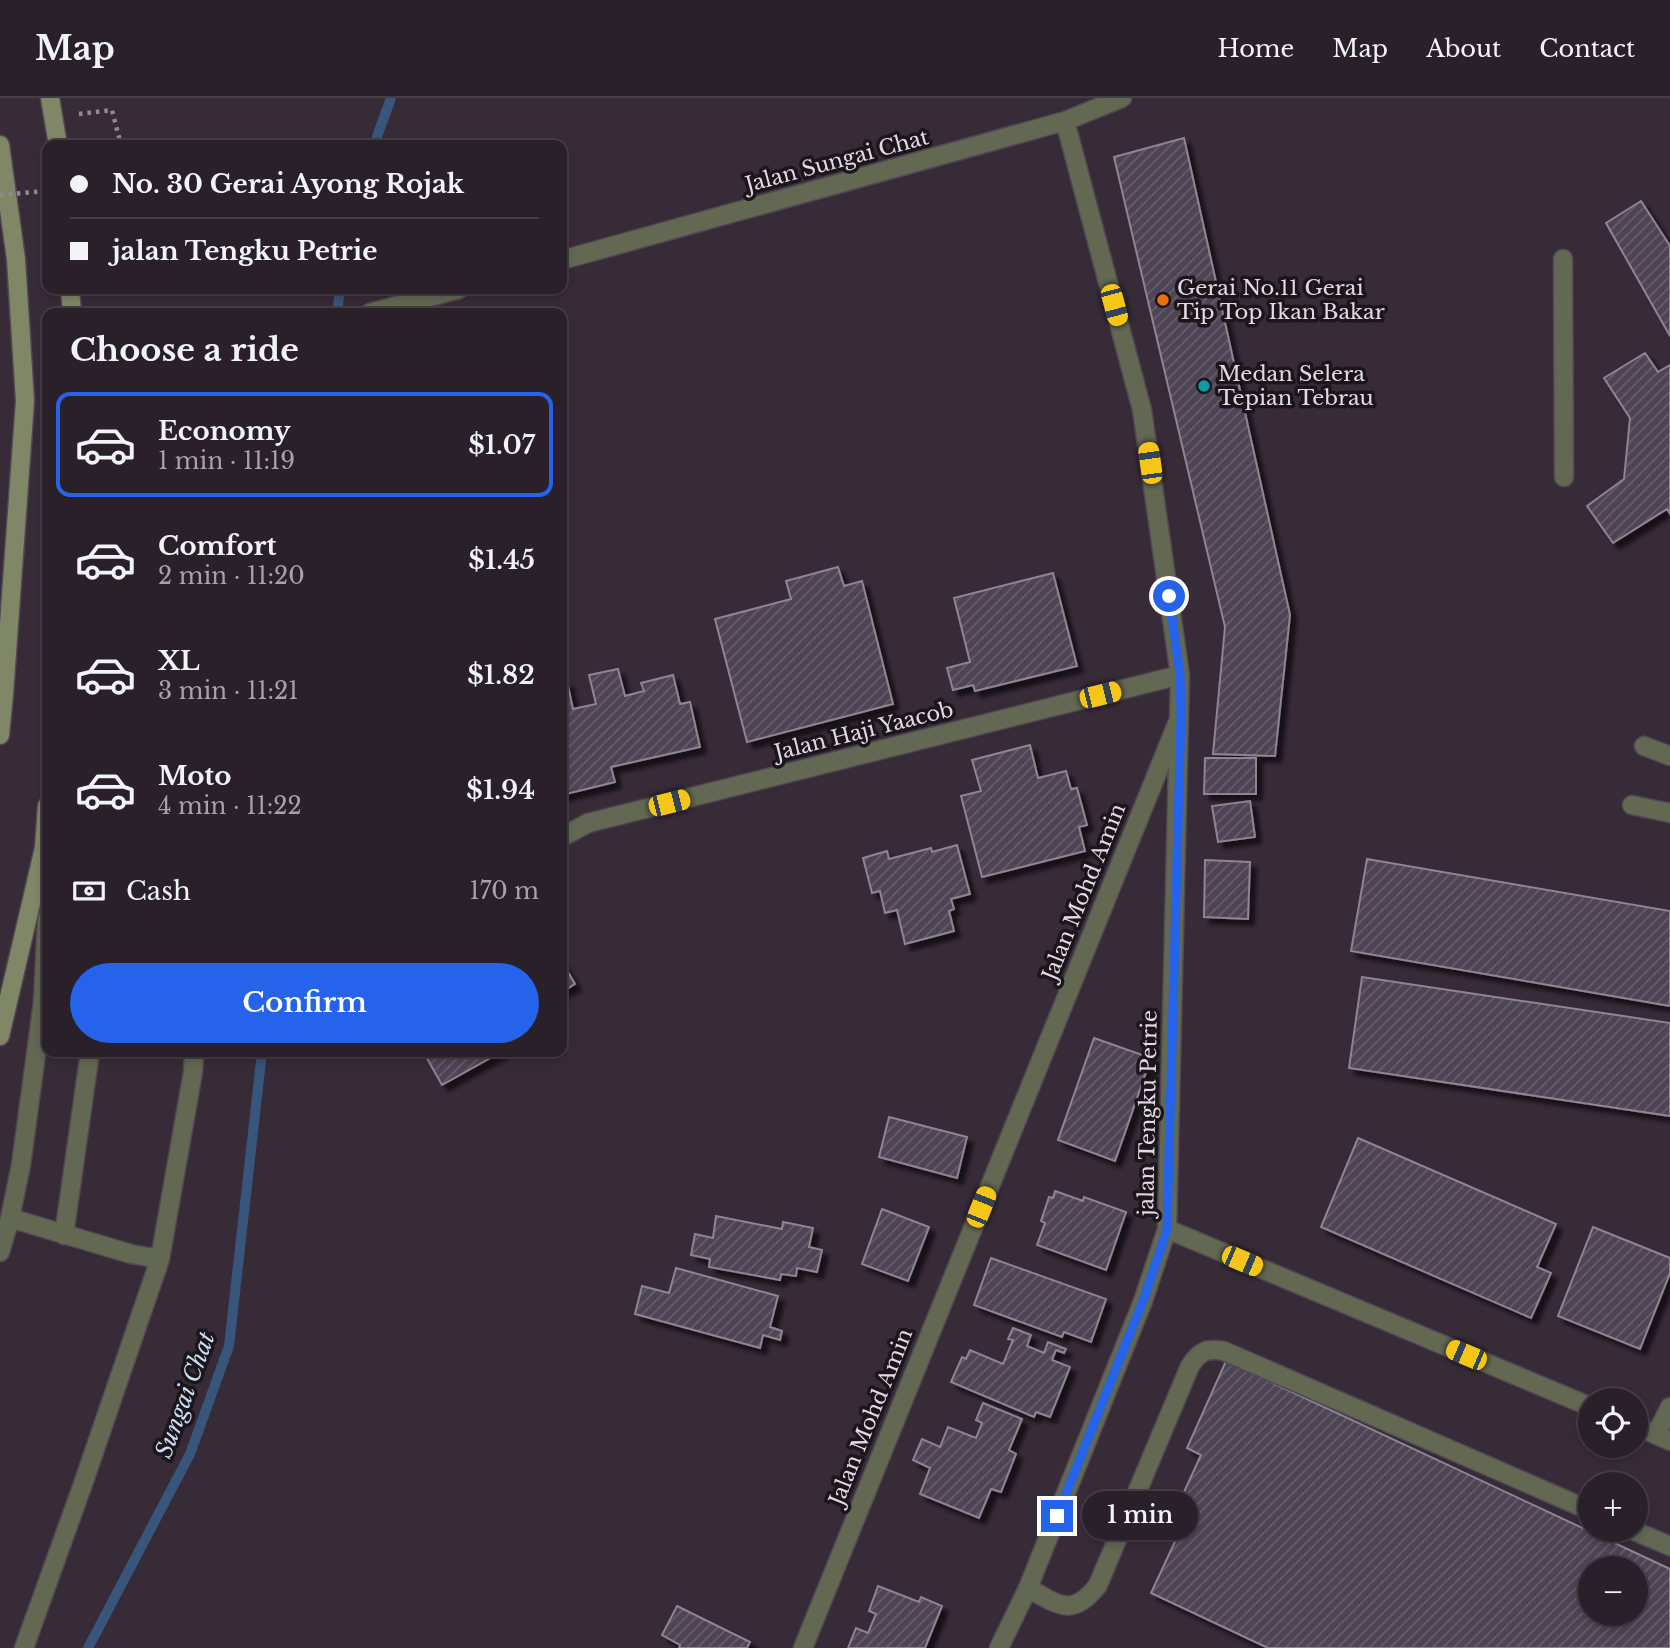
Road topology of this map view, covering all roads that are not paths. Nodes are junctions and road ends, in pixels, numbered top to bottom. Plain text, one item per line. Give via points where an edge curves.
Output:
1 (50, 98) edge
2 (1122, 98) edge
3 (1065, 121) junction
4 (57, 140) edge
5 (0, 145) edge
6 (567, 259) edge
7 (1563, 259) dead end
8 (440, 294) edge
9 (389, 308) edge
10 (1564, 477) dead end
11 (1180, 675) junction
12 (2, 694) edge
13 (1181, 715) junction
14 (0, 735) edge
15 (1644, 746) dead end
16 (1670, 756) edge
17 (1632, 805) dead end
18 (1670, 813) edge
19 (567, 834) edge
20 (42, 857) edge
21 (42, 1009) edge
22 (0, 1036) edge
23 (89, 1057) edge
24 (194, 1057) edge
25 (10, 1218) junction
26 (1167, 1230) junction
27 (64, 1235) junction
28 (0, 1252) edge
29 (160, 1259) junction
30 (1578, 1402) edge
31 (1670, 1407) edge
32 (1663, 1438) edge
33 (1578, 1505) edge
34 (1648, 1537) edge
35 (1670, 1546) edge
36 (1028, 1588) junction
37 (24, 1648) edge
38 (803, 1648) edge
39 (999, 1648) edge

1 - 4 main road
2 - 3 street, Jalan Sungai Chat
3 - 6 street, Jalan Sungai Chat
3 - 11 street, Jalan Mohd Amin via 1142,410
5 - 12 main road via 16,259 25,401
7 - 10 street
8 - 9 street
11 - 13 street, Jalan Mohd Amin
11 - 19 street, Jalan Haji Yaacob via 588,823
12 - 14 main road
13 - 26 street, jalan Tengku Petrie
13 - 38 street, Jalan Mohd Amin
15 - 16 street
17 - 18 street
20 - 22 main road
21 - 25 street
23 - 27 street
24 - 29 street
25 - 27 street
25 - 28 street
26 - 30 street
26 - 36 street, jalan Tengku Petrie
27 - 29 street
29 - 37 street
31 - 32 street
33 - 36 street via 1224,1351 1210,1349 1197,1355 1190,1366 1098,1585 1088,1598 1067,1606
34 - 35 street
36 - 39 street, jalan Tengku Petrie

